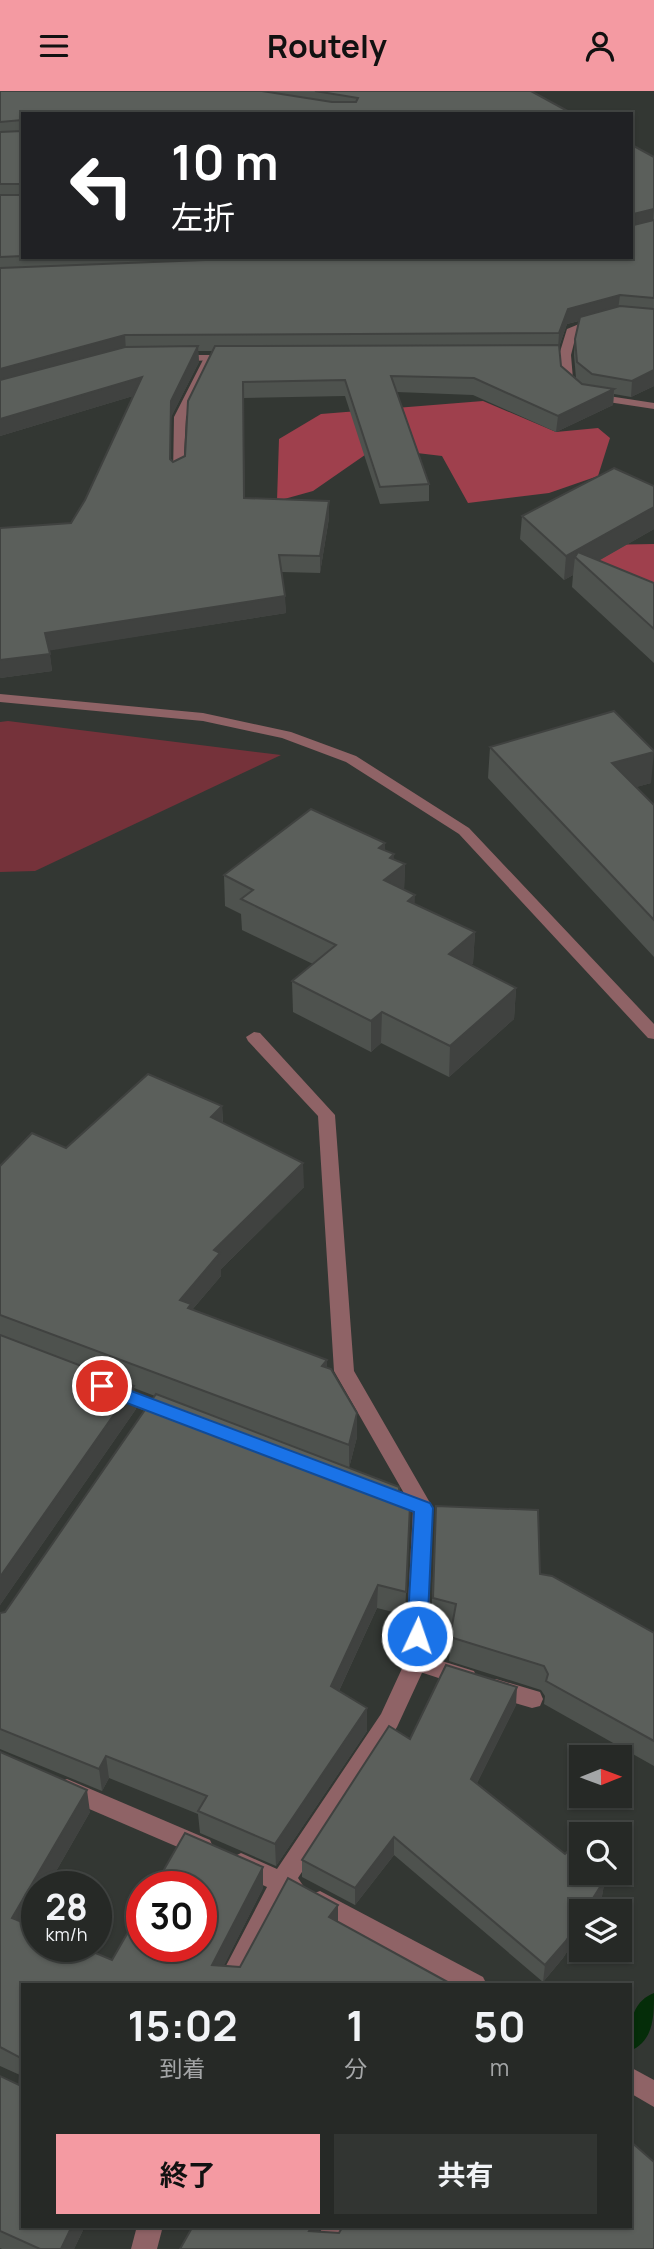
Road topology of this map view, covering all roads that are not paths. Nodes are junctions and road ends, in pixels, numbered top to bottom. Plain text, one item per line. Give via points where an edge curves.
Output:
1 (609, 318) edge
2 (551, 355) edge
3 (565, 355) junction
4 (167, 358) edge
5 (209, 358) junction
6 (250, 358) edge
7 (654, 406) edge
8 (177, 473) edge
9 (0, 698) edge
10 (654, 1034) edge
11 (254, 1037) dead end
12 (102, 1386) edge
13 (152, 1406) junction
14 (191, 1421) edge
15 (137, 1429) edge
16 (359, 1484) edge
17 (423, 1508) junction
18 (416, 1662) junction
19 (532, 1699) dead end
20 (51, 1782) edge
21 (282, 1882) junction
22 (463, 1982) edge
23 (229, 1983) edge
24 (632, 2080) edge
25 (654, 2095) edge
26 (149, 2228) edge
27 (336, 2228) edge
28 (144, 2249) edge
29 (325, 2249) edge

1 - 3 street via 572,329
2 - 3 street
3 - 7 street via 568,380 586,396
4 - 5 street
5 - 6 street
5 - 8 street via 180,417
9 - 10 street via 203,717 286,735 351,759 464,831
11 - 17 street via 326,1115 337,1369
12 - 13 street
13 - 14 street
13 - 15 street
16 - 17 street
17 - 18 street
18 - 19 street
18 - 21 street via 389,1720
20 - 21 street
21 - 22 street
21 - 23 street
24 - 25 street
26 - 28 street
27 - 29 street

